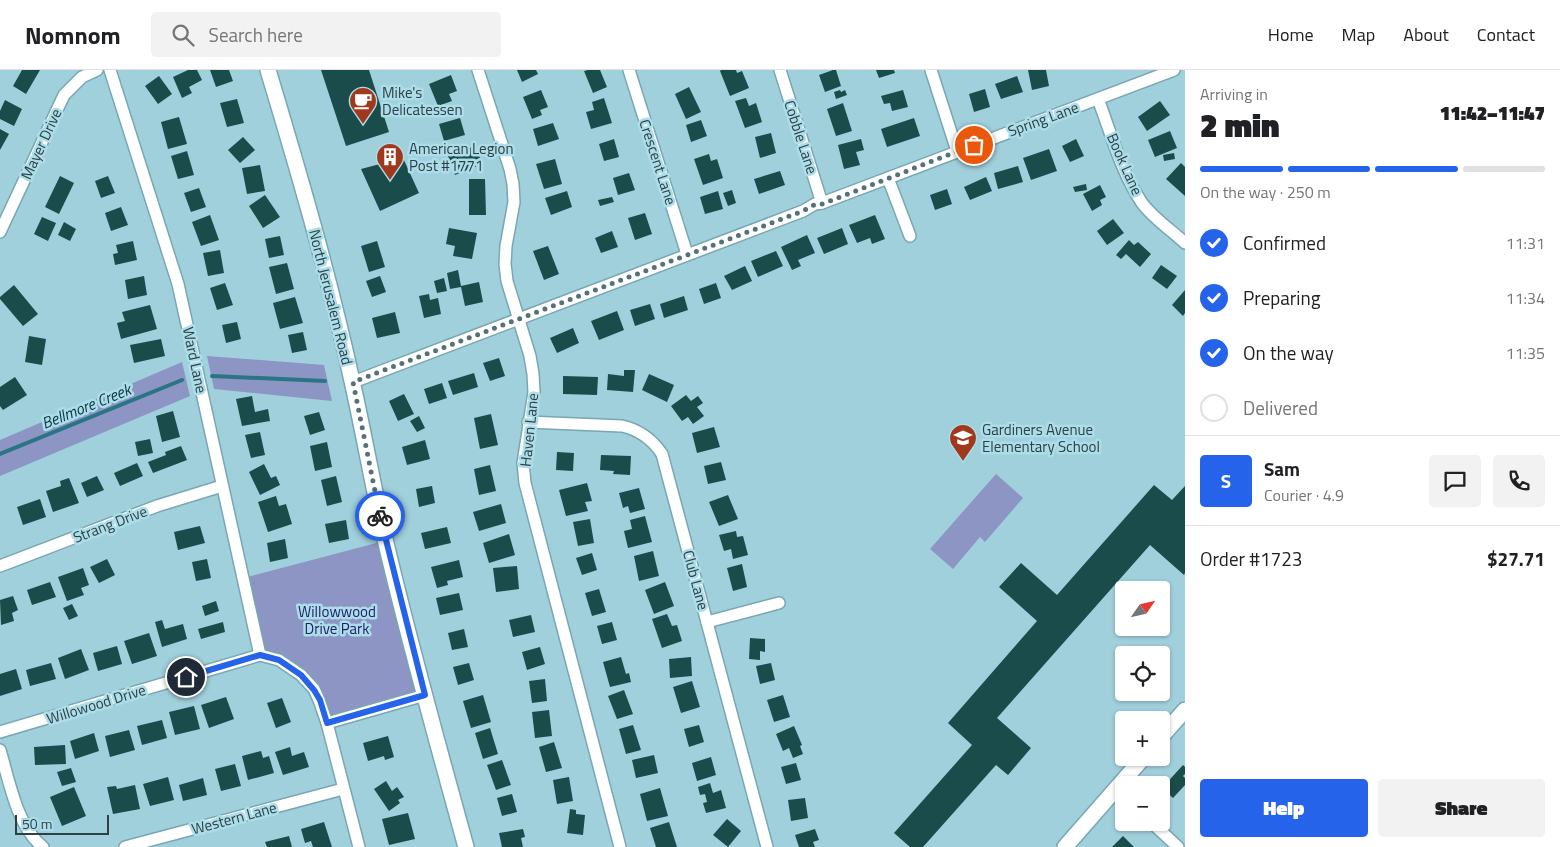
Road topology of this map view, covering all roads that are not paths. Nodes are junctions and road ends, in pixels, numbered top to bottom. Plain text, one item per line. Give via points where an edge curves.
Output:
1 (97, 70) edge
2 (110, 70) edge
3 (268, 70) edge
4 (478, 70) edge
5 (629, 70) edge
6 (780, 70) edge
7 (931, 70) edge
8 (1174, 70) edge
9 (1098, 99) junction
10 (957, 151) junction
11 (888, 178) junction
12 (822, 204) junction
13 (0, 232) edge
14 (910, 236) dead end
15 (1185, 243) edge
16 (687, 254) junction
17 (519, 318) junction
18 (353, 382) junction
19 (528, 422) junction
20 (222, 486) junction
21 (0, 566) edge
22 (779, 603) dead end
23 (707, 622) junction
24 (260, 655) junction
25 (425, 695) junction
26 (1185, 710) edge
27 (327, 723) junction
28 (1170, 727) edge
29 (0, 732) edge
30 (0, 750) edge
31 (344, 789) junction
32 (1115, 798) edge
33 (1161, 831) edge
34 (44, 847) edge
35 (125, 847) edge
36 (359, 847) edge
37 (466, 847) edge
38 (620, 847) edge
39 (767, 847) edge
40 (1065, 847) edge
41 (1178, 847) edge

1 - 13 street, Mayer Drive via 82,77 64,95
2 - 20 street, Ward Lane via 178,284
3 - 18 main road, North Jerusalem Road via 330,287
4 - 17 street, Haven Lane via 513,184 514,202 505,264
5 - 16 street, Crescent Lane
6 - 12 street, Cobble Lane
7 - 10 street
8 - 9 street, Spring Lane
9 - 10 street, Spring Lane
9 - 15 street, Book Lane via 1126,173 1142,203
10 - 11 street, Spring Lane
11 - 12 street, Spring Lane
11 - 14 street
12 - 16 street, Spring Lane
16 - 17 street, Spring Lane
17 - 18 street, Spring Lane
17 - 19 street, Haven Lane via 533,374 534,392
18 - 25 main road, North Jerusalem Road via 385,539
19 - 23 street, Club Lane via 622,426 635,429 654,442 667,470
19 - 38 street, Haven Lane via 523,463 525,483
20 - 21 street, Strang Drive via 157,506
20 - 24 street, Ward Lane
22 - 23 street
23 - 39 street, Club Lane
24 - 27 street via 279,660 301,675 320,700
24 - 29 street, Willowood Drive
25 - 27 street
25 - 37 main road, North Jerusalem Road
26 - 28 main road
27 - 31 street
30 - 34 street via 25,826
31 - 35 street, Western Lane
31 - 36 street
32 - 40 main road
33 - 41 street

